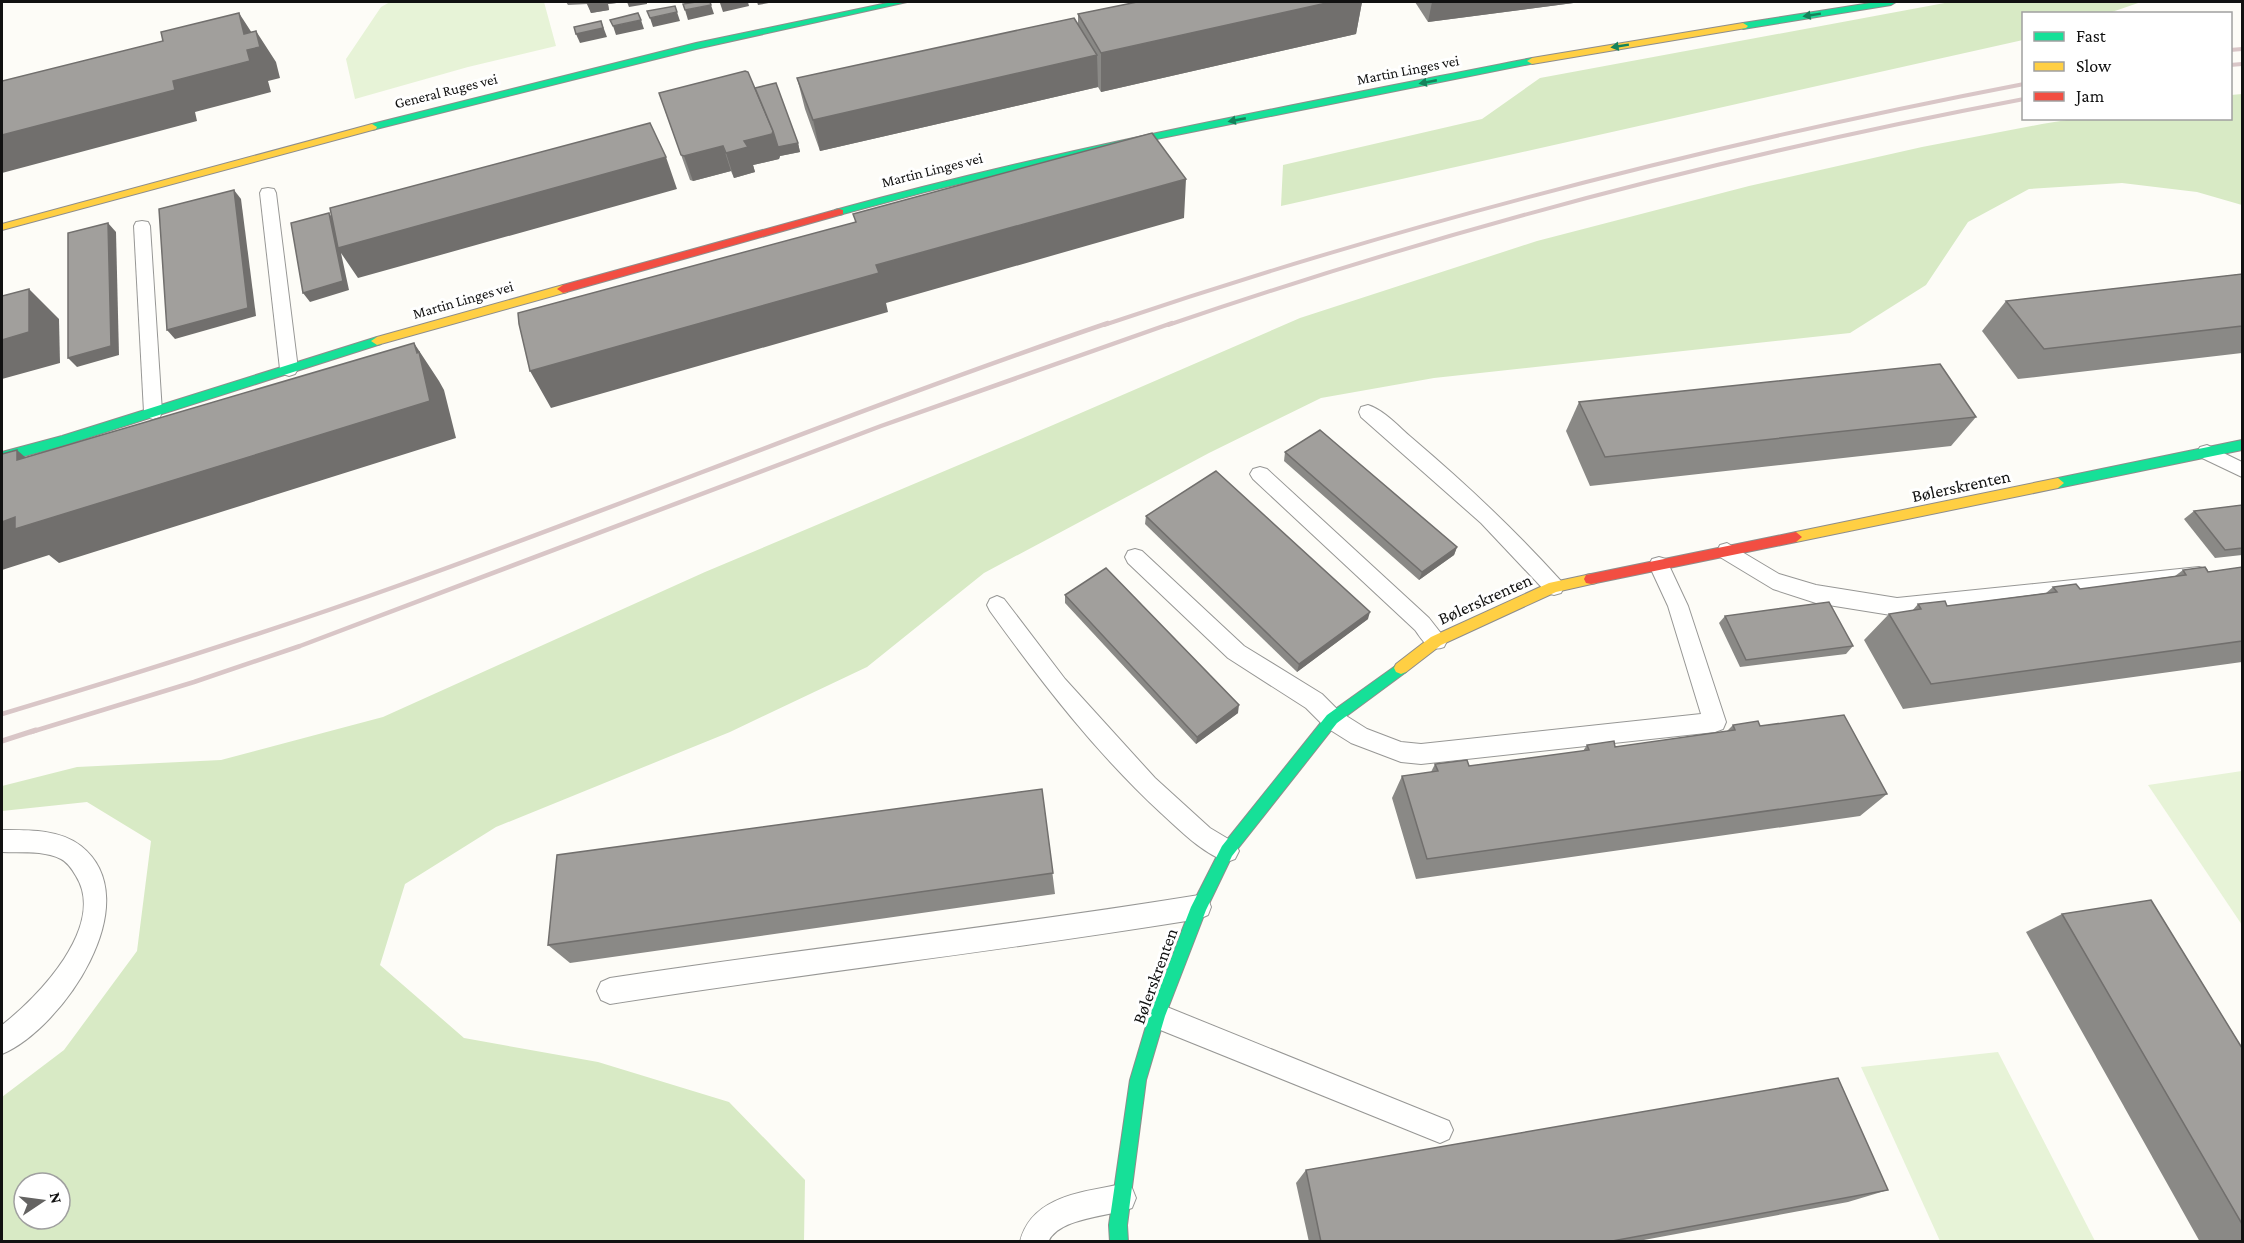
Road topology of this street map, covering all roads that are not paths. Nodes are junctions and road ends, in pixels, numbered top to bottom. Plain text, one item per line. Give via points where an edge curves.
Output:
1 (902, 2) edge
2 (1891, 2) edge
3 (268, 193) dead end
4 (142, 226) dead end
5 (2, 227) edge
6 (289, 369) junction
7 (153, 412) junction
8 (1368, 412) dead end
9 (2242, 445) edge
10 (2207, 452) junction
11 (2, 458) edge
12 (2242, 470) edge
13 (1260, 474) dead end
14 (1727, 551) junction
15 (1136, 557) dead end
16 (1659, 565) junction
17 (2224, 573) edge
18 (1554, 587) junction
19 (997, 605) dead end
20 (1436, 641) junction
21 (1332, 718) junction
22 (2, 841) edge
23 (1227, 851) junction
24 (1199, 907) junction
25 (610, 991) dead end
26 (1158, 1016) junction
27 (2, 1041) edge
28 (1440, 1130) dead end
29 (1122, 1198) junction
30 (1034, 1242) edge
31 (1119, 1242) edge

1 - 5 street, General Ruges vei via 696,46 471,101
2 -> 6 street, Martin Linges vei via 1552,57 1082,151 923,188 418,329
3 - 6 lane
4 - 7 lane
6 - 7 street, Martin Linges vei
7 - 11 street, Martin Linges vei
8 - 18 lane via 1489,517
9 - 10 street, Bølerskrenten
10 - 12 lane
10 - 14 street, Bølerskrenten
13 - 20 lane
14 - 16 street, Bølerskrenten
14 - 17 lane via 1773,581 1816,594 1898,607
15 - 21 lane via 1236,652 1314,701
16 - 18 street, Bølerskrenten
16 - 21 lane via 1678,606 1715,722 1421,754 1372,742
18 - 20 street, Bølerskrenten
19 - 23 lane via 1057,686 1147,786 1202,836
20 - 21 street, Bølerskrenten
21 - 23 street, Bølerskrenten
22 - 27 lane via 37,841 71,851 90,873 96,902 90,935 69,971 42,1007
23 - 24 street, Bølerskrenten
24 - 25 lane
24 - 26 street, Bølerskrenten
26 - 28 lane
26 - 29 street, Bølerskrenten via 1138,1080
29 - 30 lane via 1054,1216 1042,1224
29 - 31 street, Bølerskrenten

